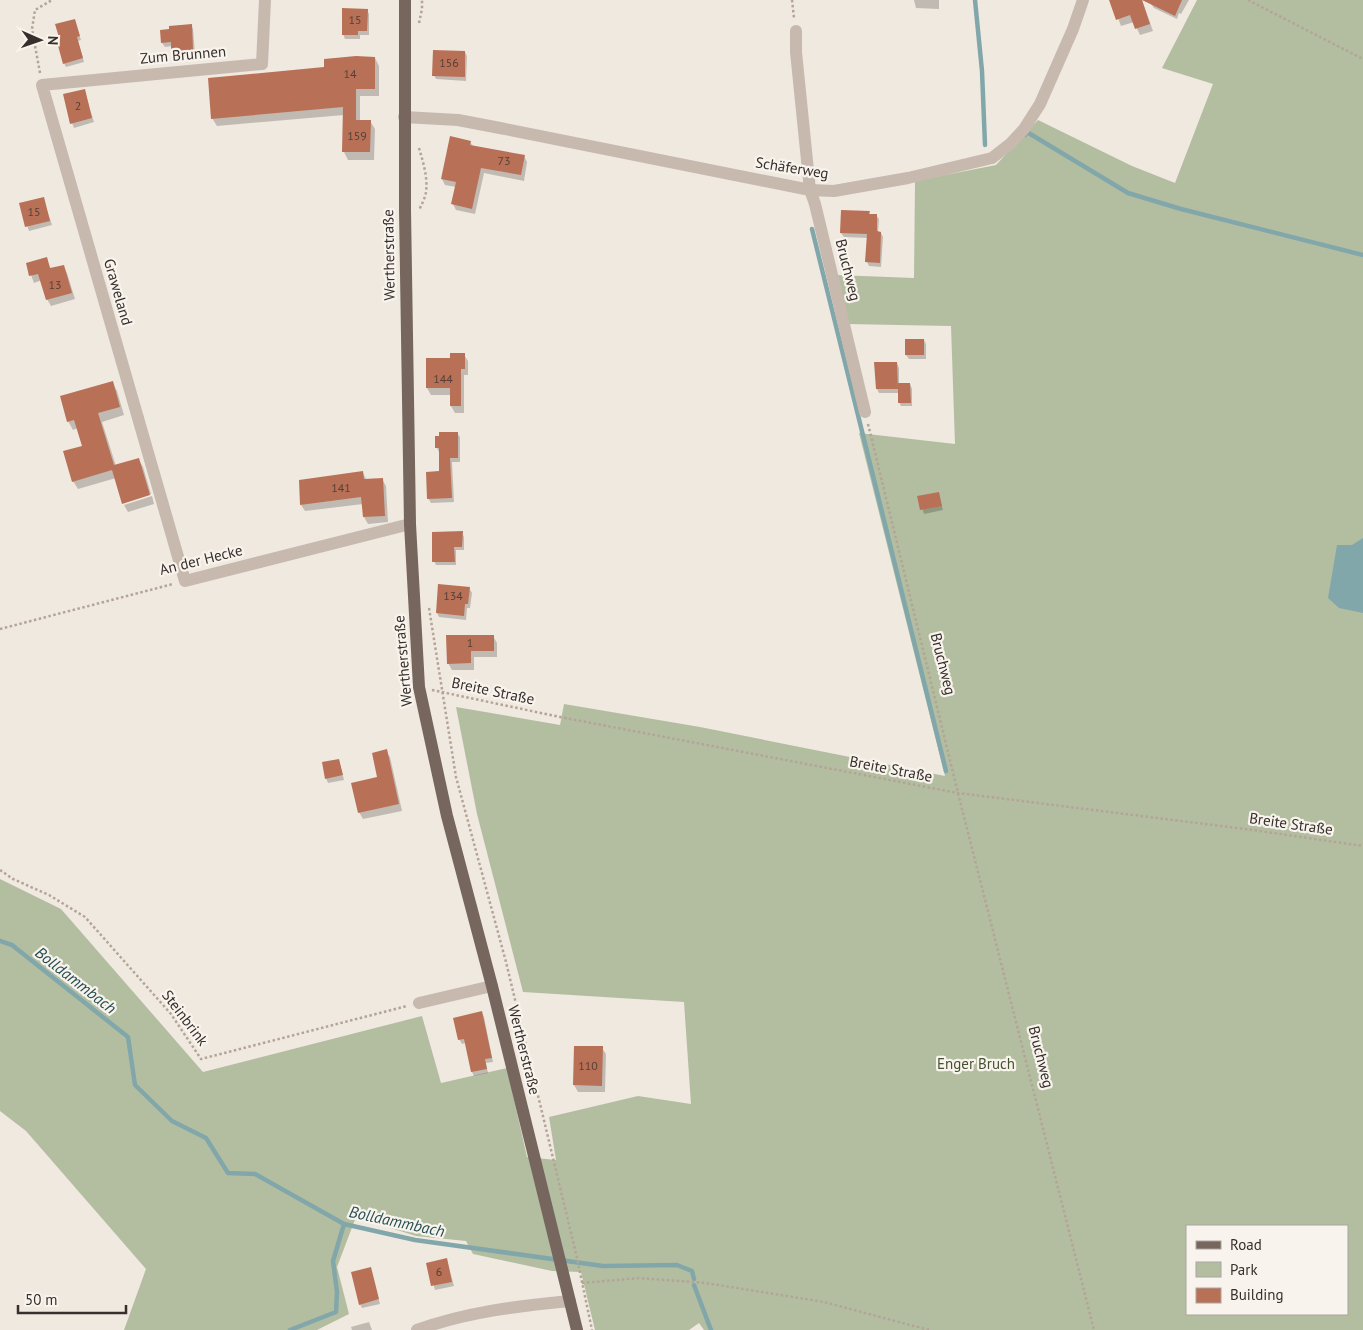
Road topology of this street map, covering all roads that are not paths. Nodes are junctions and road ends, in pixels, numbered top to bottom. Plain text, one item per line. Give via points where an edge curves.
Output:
1 (266, 0) edge
2 (405, 0) edge
3 (1083, 0) edge
4 (796, 31) road end
5 (42, 85) joint
6 (404, 116) junction
7 (810, 190) junction
8 (865, 412) road end
9 (410, 524) junction
10 (184, 581) joint
11 (492, 986) junction
12 (419, 1004) road end
13 (570, 1301) junction
14 (417, 1330) edge
15 (577, 1330) edge

1 - 5 street, Zum Brunnen via 262,64
2 - 6 main road, Wertherstraße
3 - 7 street, Schäferweg via 1040,104 1024,130 992,158 834,191
4 - 7 street, Bruchweg
5 - 10 street, Graweland
6 - 7 street, Schäferweg via 458,120
6 - 9 main road, Wertherstraße
7 - 8 street, Bruchweg
9 - 10 street, An der Hecke
9 - 11 main road, Wertherstraße via 419,687 447,816
11 - 12 street
11 - 13 main road, Wertherstraße
13 - 14 street via 483,1312
13 - 15 main road, Wertherstraße

